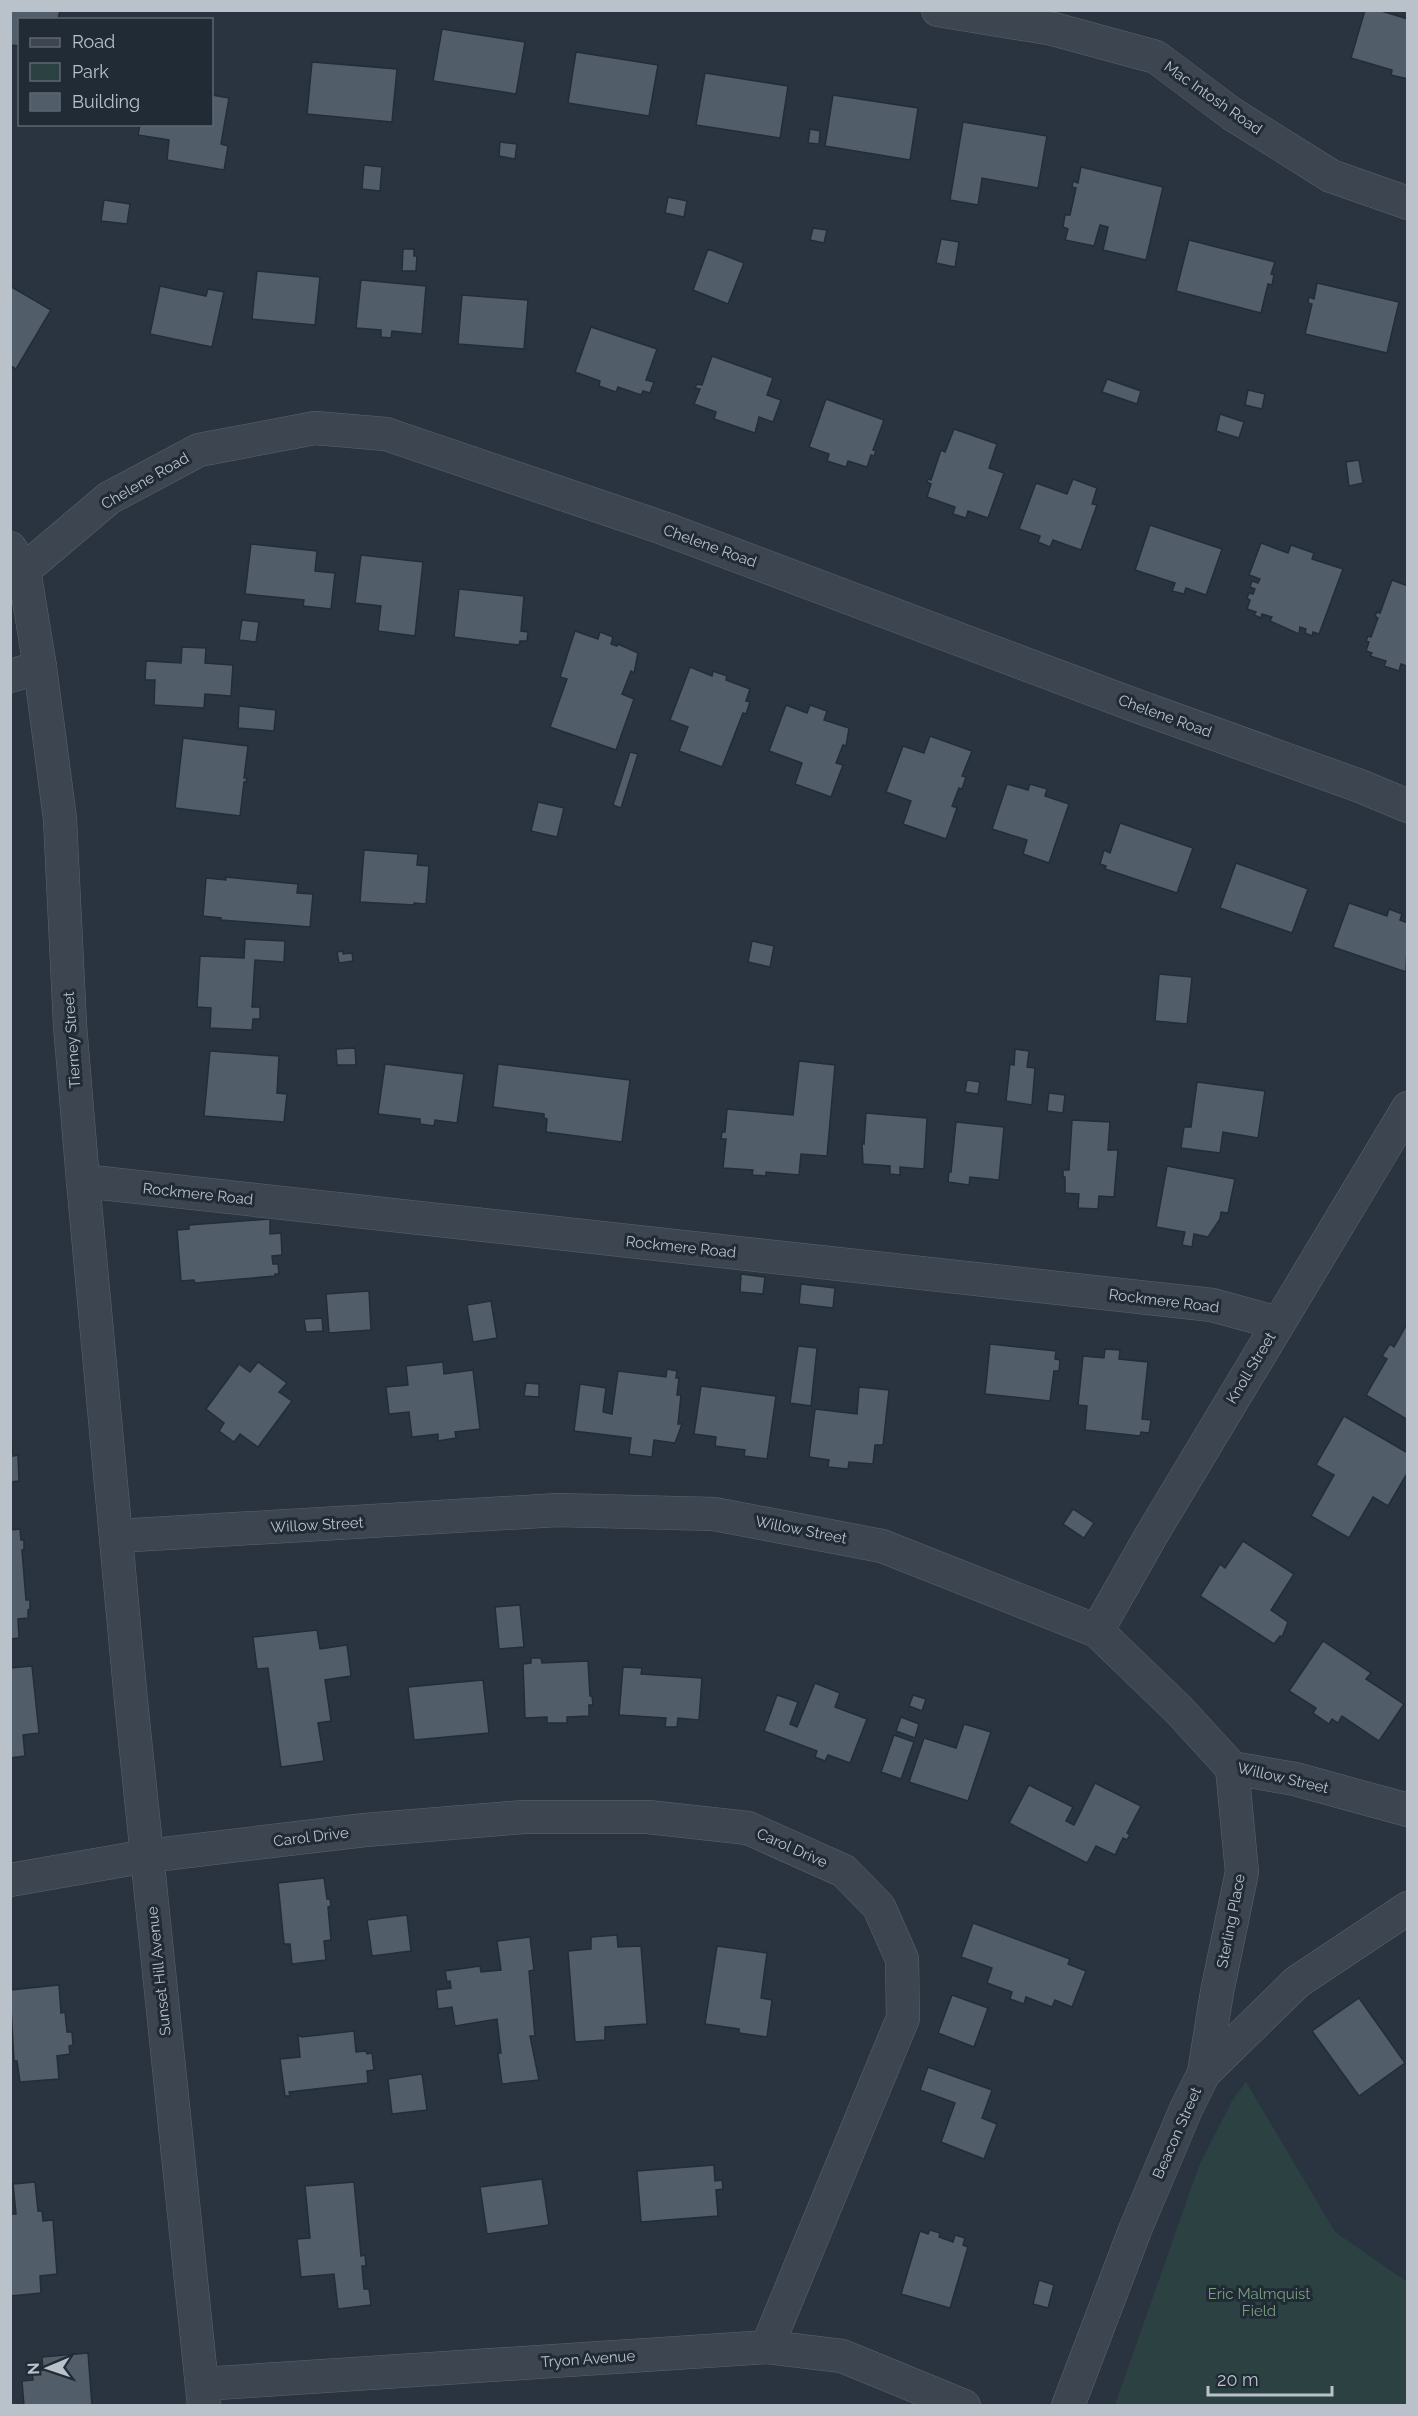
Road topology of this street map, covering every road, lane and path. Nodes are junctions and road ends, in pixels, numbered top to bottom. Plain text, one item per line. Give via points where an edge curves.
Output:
1 (938, 10) edge
2 (1407, 203) edge
3 (17, 559) edge
4 (25, 671) edge
5 (1407, 806) edge
6 (1407, 1108) edge
7 (83, 1181) junction
8 (1278, 1323) junction
9 (117, 1536) junction
10 (1097, 1631) junction
11 (1232, 1768) junction
12 (1407, 1810) edge
13 (147, 1856) junction
14 (10, 1880) edge
15 (1407, 1908) edge
16 (1204, 2073) junction
17 (767, 2347) junction
18 (203, 2395) edge
19 (964, 2406) edge
20 (1068, 2406) edge

1 - 2 street, Mac Intosh Road via 1053,29 1156,57 1232,114 1331,176
3 - 4 street, Tierney Street
3 - 5 street, Chelene Road via 109,498 199,450 315,428 386,434 663,528
4 - 7 street, Tierney Street via 60,819 70,1025
6 - 8 street, Knoll Street
7 - 8 street, Rockmere Road via 1212,1305
7 - 9 street, Tierney Street
8 - 10 street, Knoll Street
9 - 10 street, Willow Street via 558,1510 714,1514 882,1546
9 - 13 street, Sunset Hill Avenue
10 - 11 street, Willow Street
11 - 12 street, Willow Street via 1295,1779
11 - 16 street, Sterling Place via 1242,1872
13 - 14 street, Carol Drive
13 - 17 street, Carol Drive via 365,1830 524,1817 648,1817 748,1828 844,1871 879,1907 902,1959 903,2018
13 - 18 street, Sunset Hill Avenue
15 - 16 street, Beacon Street via 1297,1982
16 - 20 street, Beacon Street via 1135,2230
17 - 18 street, Tryon Avenue
17 - 19 street, Tryon Avenue via 842,2356

